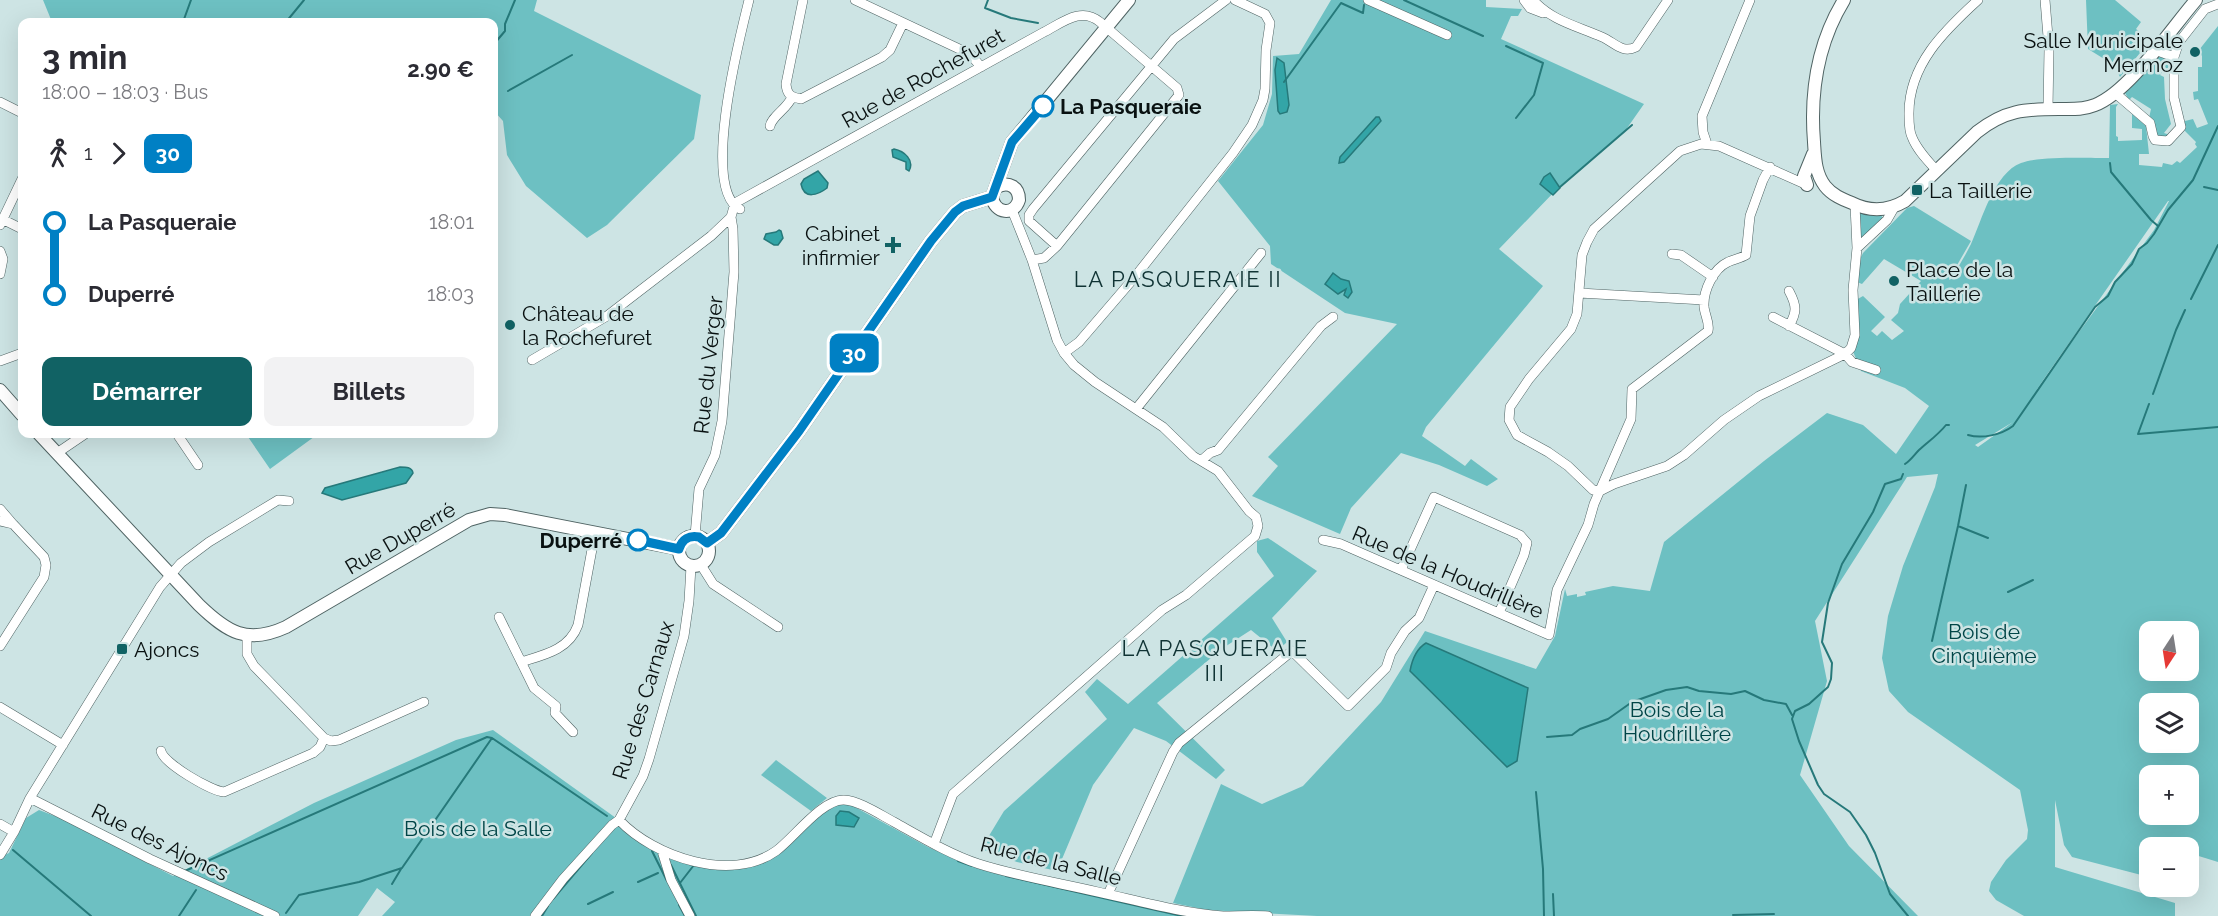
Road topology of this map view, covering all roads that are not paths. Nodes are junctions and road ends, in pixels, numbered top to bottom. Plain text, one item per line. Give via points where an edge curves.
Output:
1 (749, 0) edge
2 (803, 0) edge
3 (855, 0) edge
4 (1130, 0) edge
5 (1226, 0) edge
6 (1236, 0) edge
7 (1368, 0) edge
8 (1668, 0) edge
9 (1750, 0) edge
10 (1844, 0) edge
11 (1978, 0) edge
12 (2045, 0) edge
13 (2196, 0) edge
14 (1529, 2) edge
15 (2218, 4) edge
16 (903, 22) junction
17 (1106, 28) junction
18 (1447, 35) dead end
19 (2155, 50) junction
20 (2174, 57) junction
21 (1151, 65) junction
22 (981, 67) junction
23 (2115, 93) junction
24 (792, 97) junction
25 (0, 102) edge
26 (2048, 109) junction
27 (18, 111) edge
28 (771, 126) dead end
29 (1707, 144) junction
30 (1814, 150) junction
31 (1770, 167) junction
32 (1937, 171) junction
33 (1818, 174) junction
34 (1806, 179) junction
35 (18, 188) edge
36 (1000, 190) junction
37 (1834, 196) junction
38 (1854, 205) junction
39 (1895, 206) junction
40 (737, 207) junction
41 (1012, 210) junction
42 (731, 217) junction
43 (2, 223) edge
44 (18, 228) edge
45 (734, 229) junction
46 (718, 230) junction
47 (1057, 246) junction
48 (1857, 248) junction
49 (0, 251) edge
50 (1261, 253) dead end
51 (1672, 254) dead end
52 (1032, 260) junction
53 (0, 274) edge
54 (1713, 276) junction
55 (1788, 291) dead end
56 (1579, 293) junction
57 (1704, 300) junction
58 (1333, 317) dead end
59 (1773, 317) dead end
60 (1789, 326) junction
61 (1064, 353) junction
62 (1845, 354) junction
63 (18, 355) edge
64 (532, 360) dead end
65 (0, 361) edge
66 (1876, 370) dead end
67 (0, 390) edge
68 (4, 402) edge
69 (1136, 409) junction
70 (18, 413) edge
71 (43, 438) edge
72 (79, 438) edge
73 (180, 438) edge
74 (1218, 450) junction
75 (57, 453) junction
76 (1202, 460) junction
77 (198, 465) dead end
78 (1213, 467) junction
79 (1600, 491) junction
80 (289, 501) dead end
81 (0, 509) edge
82 (0, 521) edge
83 (13, 524) junction
84 (595, 533) junction
85 (695, 536) junction
86 (1323, 540) dead end
87 (707, 543) junction
88 (679, 549) junction
89 (696, 565) junction
90 (1401, 570) junction
91 (171, 575) junction
92 (1434, 585) junction
93 (1499, 613) junction
94 (499, 617) dead end
95 (778, 627) dead end
96 (247, 635) junction
97 (0, 646) edge
98 (521, 662) junction
99 (424, 702) dead end
100 (0, 707) edge
101 (573, 732) dead end
102 (324, 738) junction
103 (63, 745) junction
104 (161, 752) dead end
105 (30, 798) junction
106 (619, 820) junction
107 (0, 824) edge
108 (14, 832) junction
109 (934, 844) junction
110 (662, 851) junction
111 (0, 855) edge
112 (1108, 894) junction
113 (275, 916) edge
114 (535, 916) edge
115 (690, 916) edge
116 (1268, 916) edge

1 - 40 street, Rue du Verger via 722,143 724,184
2 - 24 street via 786,84
3 - 16 street
4 - 17 street
5 - 21 street via 1179,34
6 - 61 street via 1265,14 1269,20 1265,89 1252,124 1239,146 1093,326
7 - 18 street
8 - 14 street via 1636,47 1629,50
9 - 29 street via 1702,116
10 - 30 street via 1827,35 1815,79
11 - 32 street via 1934,45 1913,83 1909,109 1912,138
12 - 26 street
13 - 19 street
15 - 20 street via 2205,9 2179,42
16 - 22 street via 970,54
16 - 24 street via 890,50 882,57 810,96
17 - 21 street, Rue de Rochefuret
17 - 22 street, Rue de Rochefuret via 1092,16 1078,15
17 - 36 street via 1012,142
19 - 20 street
19 - 23 street
20 - 23 street via 2174,98 2181,127 2168,141 2154,138 2150,123
21 - 47 street, Rue de Rochefuret via 1178,88 1179,95
21 - 47 street via 1029,215 1032,224
22 - 40 street, Rue de Rochefuret via 742,197
23 - 26 street via 2092,106
24 - 28 street
25 - 27 street
26 - 32 street via 2004,114
29 - 31 street
29 - 56 street via 1693,146 1671,158 1594,230 1582,255
30 - 33 street
30 - 34 street
31 - 34 street
31 - 54 street via 1750,216 1746,255 1727,262
32 - 39 street
33 - 34 street via 1811,171
33 - 37 street
34 - 37 street
35 - 43 street
36 - 41 street via 994,205 1003,211
36 - 41 street via 1017,190 1020,198
36 - 87 street via 955,212 912,266 781,456 721,533
37 - 38 street
38 - 39 street via 1874,209
38 - 48 street
39 - 48 street via 1887,220
40 - 42 street, Rue du Verger
40 - 45 street, Rue du Verger
41 - 52 street
42 - 45 street, Rue du Verger
42 - 46 street
43 - 44 street
45 - 46 street
45 - 85 street, Rue du Verger via 722,421 715,455 699,489
46 - 64 street via 608,316
47 - 52 street via 1044,258
48 - 62 street via 1853,290 1855,335
49 - 53 street
50 - 69 street
51 - 54 street via 1681,255
52 - 61 street
54 - 57 street
55 - 60 street via 1796,313
56 - 57 street
56 - 79 street via 1571,329 1515,397 1508,416 1517,435 1553,456 1593,490
57 - 79 street via 1709,328 1705,336 1632,388 1631,419
58 - 74 street via 1321,326
59 - 60 street
60 - 62 street
61 - 69 street via 1095,382
62 - 66 street via 1852,362
62 - 79 street via 1759,396 1667,466
63 - 65 street
67 - 68 street
68 - 70 street
69 - 76 street
71 - 75 street, Rue Duperré
72 - 75 street
73 - 77 street
74 - 76 street
74 - 78 street
75 - 91 street, Rue Duperré
76 - 78 street
78 - 109 street via 1256,517 1255,536 1186,595 1162,610 953,794
79 - 93 street, Rue de la Houdrillère via 1557,590 1549,635
80 - 91 street via 278,500 233,527 181,563
81 - 83 street
82 - 83 street
83 - 97 street via 44,557 46,571
84 - 88 street, Rue Duperré
84 - 96 street, Rue Duperré via 505,515 479,516 286,627 267,634
84 - 98 street via 574,637 561,647
85 - 87 street
85 - 88 street via 683,541
86 - 90 street, Rue de la Houdrillère
87 - 89 street via 709,554
88 - 89 street via 681,559
89 - 95 street via 713,584
89 - 106 street, Rue des Carnaux via 684,636 643,776
90 - 92 street, Rue de la Houdrillère
90 - 93 street via 1434,497 1520,535 1527,543
91 - 96 street, Rue Duperré via 219,624
91 - 103 street
92 - 93 street, Rue de la Houdrillère
92 - 112 street via 1419,618 1405,631 1386,668 1348,706 1292,651 1179,743
94 - 98 street
96 - 102 street via 247,654 257,671
98 - 101 street via 534,688 556,706 555,713
99 - 102 street via 339,740
100 - 103 street
102 - 104 street via 313,753 224,792 172,765
103 - 105 street
105 - 108 street
105 - 113 street, Rue des Ajoncs
106 - 110 street, Rue de la Salle
106 - 114 street, Rue des Carnaux via 563,879
107 - 108 street
108 - 111 street
109 - 110 street, Rue de la Salle via 882,815 842,800 828,805 760,860 738,865 713,864
109 - 112 street, Rue de la Salle via 978,864
110 - 115 street via 671,880
112 - 116 street, Rue de la Salle via 1222,916

